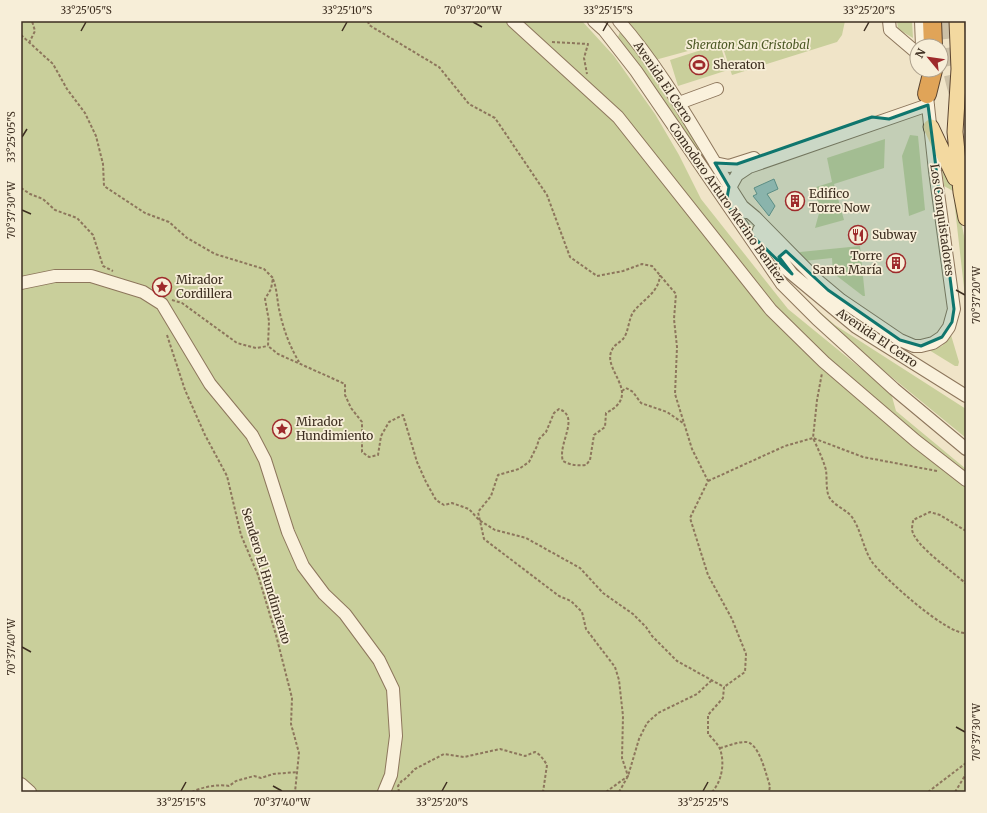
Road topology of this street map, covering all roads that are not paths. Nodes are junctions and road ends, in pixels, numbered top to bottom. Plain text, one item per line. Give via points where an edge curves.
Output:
1 (513, 21) edge
2 (594, 21) edge
3 (619, 21) edge
4 (888, 21) edge
5 (921, 21) edge
6 (932, 21) edge
7 (958, 21) edge
8 (922, 38) edge
9 (933, 38) edge
10 (909, 46) edge
11 (925, 78) edge
12 (932, 78) edge
13 (717, 89) dead end
14 (928, 100) junction
15 (679, 103) junction
16 (889, 118) junction
17 (931, 127) junction
18 (715, 163) junction
19 (729, 187) junction
20 (961, 192) junction
21 (726, 203) junction
22 (743, 207) junction
23 (966, 218) edge
24 (741, 225) junction
25 (792, 274) junction
26 (21, 283) edge
27 (914, 346) joint
28 (966, 396) edge
29 (966, 449) edge
30 (963, 478) edge
31 (21, 784) edge
32 (30, 792) edge
33 (384, 792) edge

1 - 30 street via 618,117 771,310 824,362
2 - 21 street, Comodoro Arturo Merino Benítez via 636,71
3 - 15 street, Avenida El Cerro
4 - 10 street via 890,30
5 - 8 street
6 - 9 highway
7 - 20 main road, Los Conquistadores via 959,69 955,132
11 - 14 street, Los Conquistadores
12 - 14 highway
13 - 15 street
14 - 16 street
14 - 17 street, Los Conquistadores
15 - 18 street, Avenida El Cerro
16 - 18 street via 872,117 737,164 729,166
16 - 19 street via 749,168 737,175
17 - 20 main road
17 - 27 street, Los Conquistadores via 954,309 952,322 942,337 927,345
18 - 19 street, Avenida El Cerro
19 - 21 street
19 - 22 street, Avenida El Cerro
20 - 23 main road, Los Conquistadores
21 - 24 street, Comodoro Arturo Merino Benítez
22 - 25 street, Avenida El Cerro
22 - 27 street, Avenida El Cerro via 828,290 892,336
24 - 25 street, Avenida El Cerro via 772,258
24 - 29 street, Comodoro Arturo Merino Benítez via 775,275 816,319
25 - 28 street, Avenida El Cerro via 856,327
26 - 33 street via 55,276 91,276 129,287 156,299 166,310 210,384 252,435 265,460 288,532 303,566 324,594 345,614 379,660 393,689 396,736 391,775
31 - 32 street

